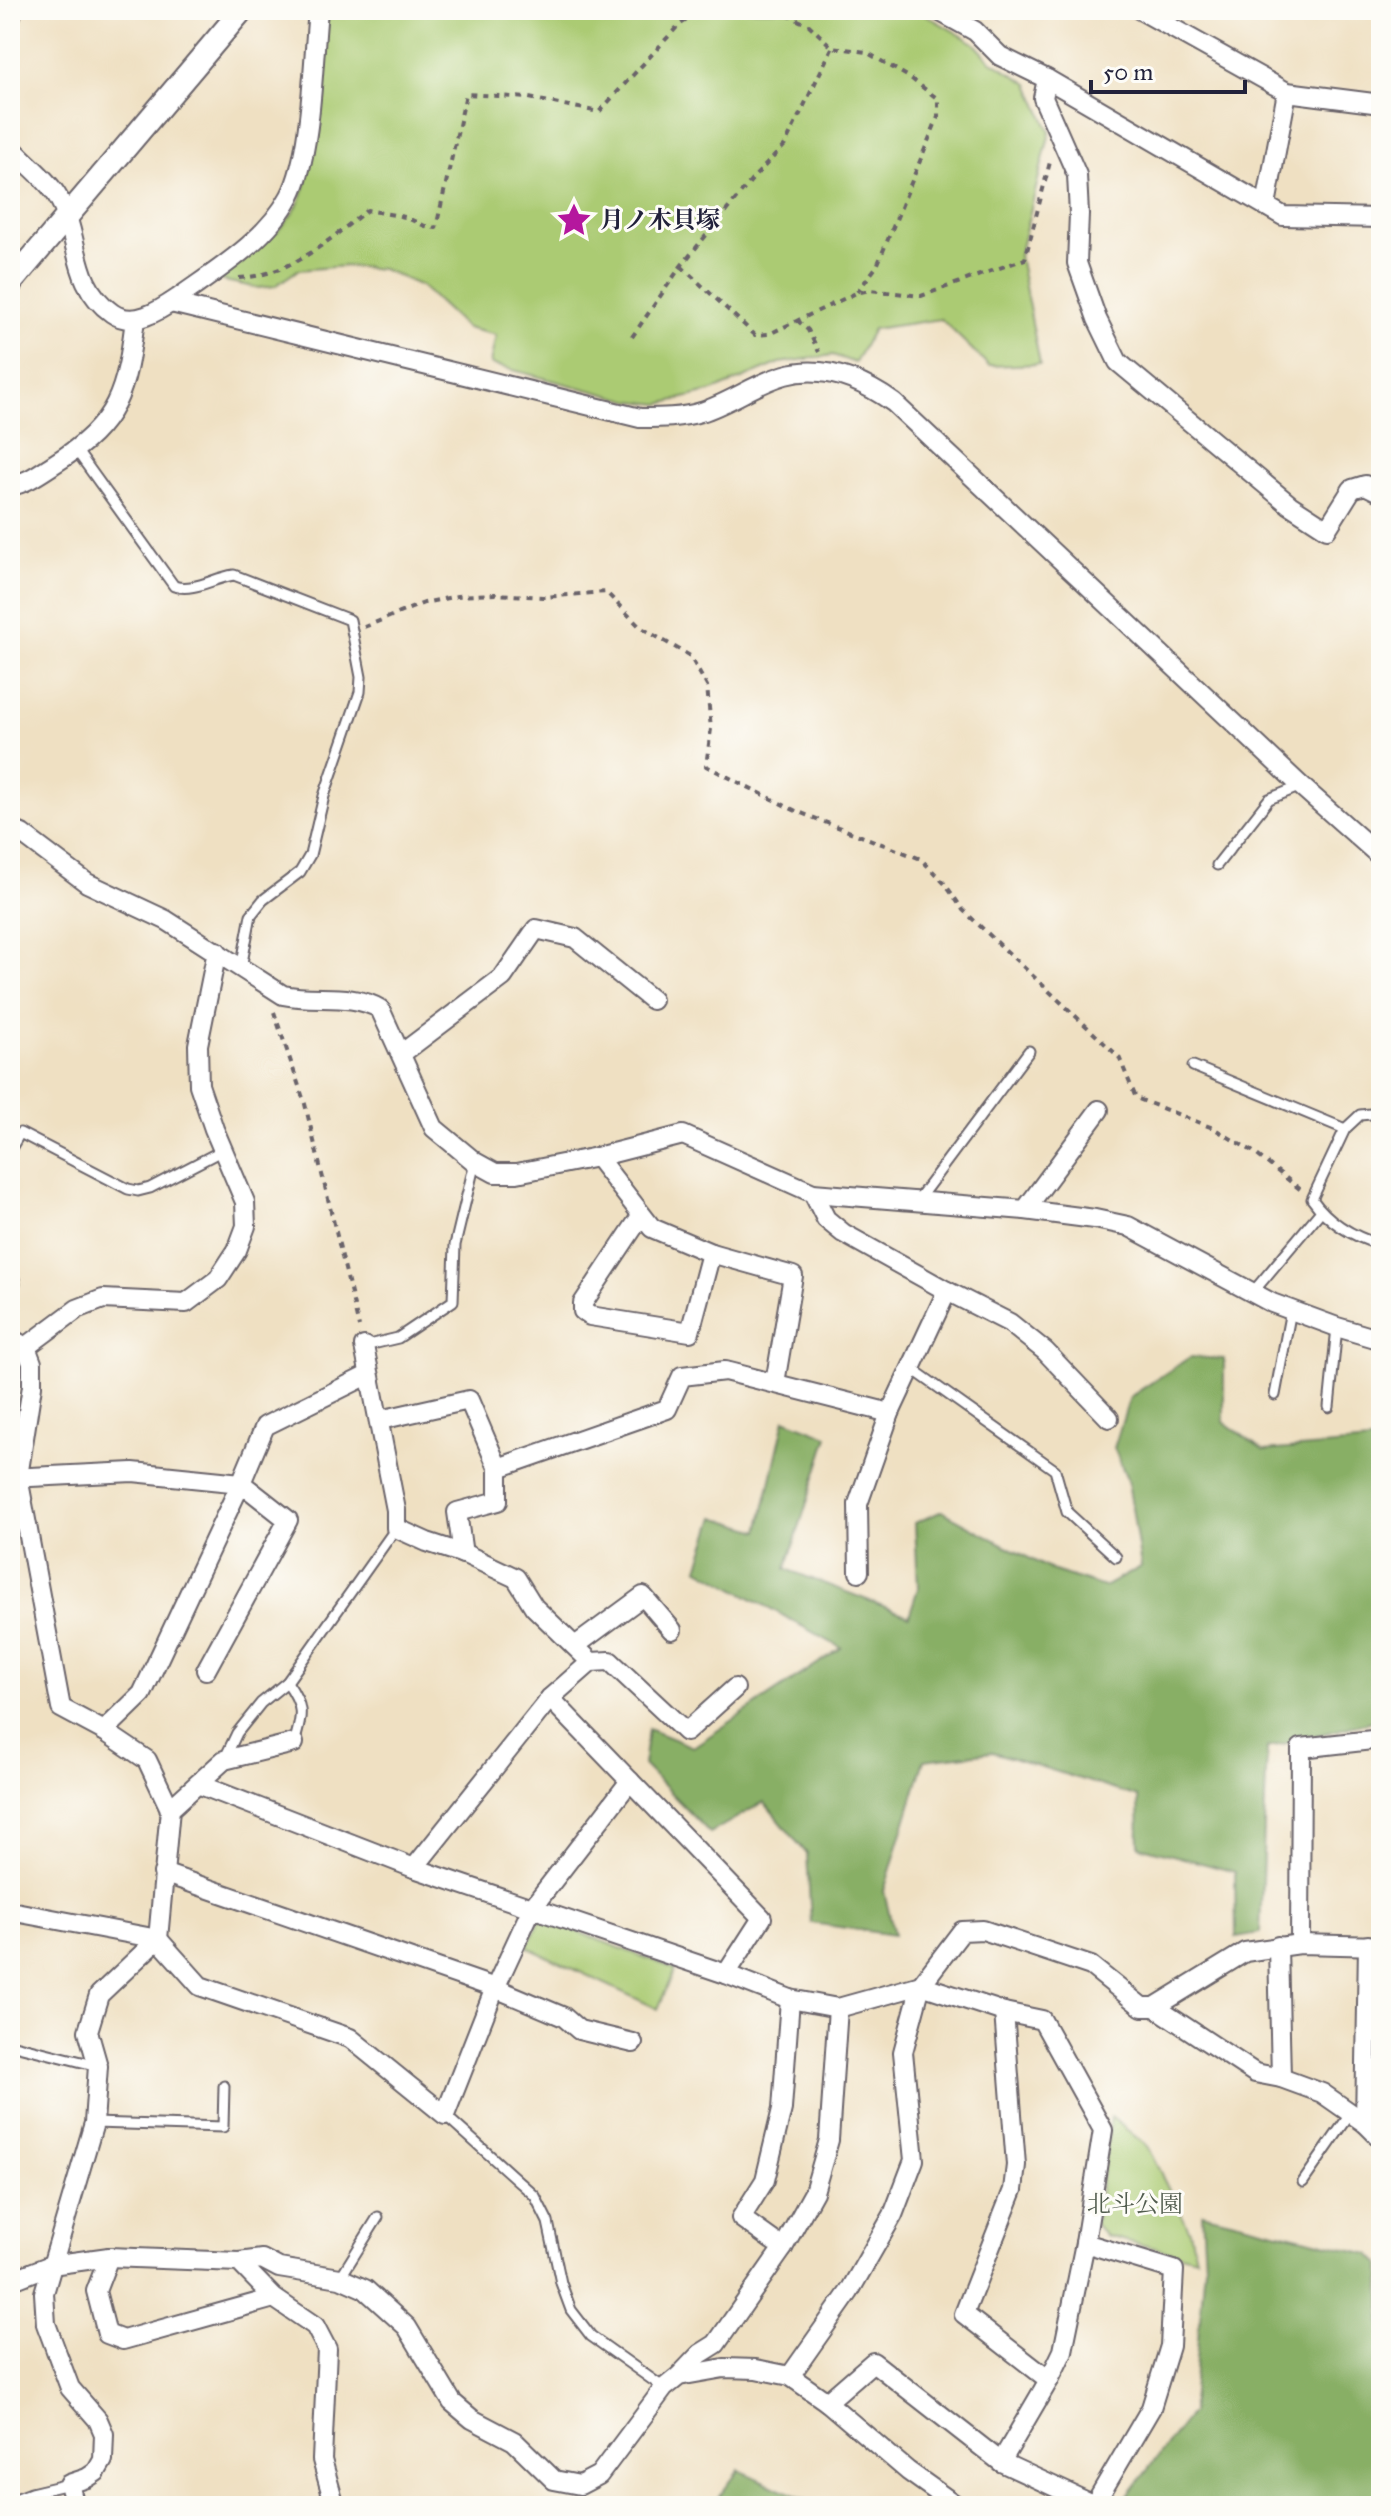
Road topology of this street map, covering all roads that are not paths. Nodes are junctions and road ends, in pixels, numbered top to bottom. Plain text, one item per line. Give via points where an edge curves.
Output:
1 (13, 10) edge
2 (242, 10) edge
3 (318, 10) edge
4 (937, 10) edge
5 (1140, 10) edge
6 (1165, 15) edge
7 (10, 18) edge
8 (1047, 79) junction
9 (1287, 92) junction
10 (1381, 104) edge
11 (10, 146) edge
12 (1266, 205) junction
13 (67, 218) junction
14 (1381, 218) edge
15 (10, 284) edge
16 (171, 303) junction
17 (135, 319) junction
18 (76, 450) junction
19 (10, 486) edge
20 (1381, 493) edge
21 (1301, 786) junction
22 (10, 829) edge
23 (1378, 850) edge
24 (1217, 865) dead end
25 (217, 951) junction
26 (241, 968) junction
27 (652, 1000) dead end
28 (1029, 1051) dead end
29 (401, 1054) junction
30 (1193, 1066) dead end
31 (1099, 1110) dead end
32 (1381, 1113) edge
33 (1345, 1129) junction
34 (10, 1150) edge
35 (223, 1150) junction
36 (597, 1157) junction
37 (475, 1162) junction
38 (813, 1193) junction
39 (917, 1201) junction
40 (1025, 1210) junction
41 (1321, 1211) junction
42 (641, 1216) junction
43 (1381, 1245) edge
44 (711, 1253) junction
45 (10, 1259) edge
46 (947, 1291) junction
47 (1253, 1292) junction
48 (10, 1293) edge
49 (1291, 1310) junction
50 (1337, 1327) junction
51 (1381, 1340) edge
52 (18, 1343) edge
53 (364, 1346) joint
54 (911, 1368) junction
55 (368, 1375) junction
56 (775, 1383) junction
57 (1275, 1395) dead end
58 (1329, 1407) dead end
59 (890, 1413) junction
60 (1109, 1418) dead end
61 (380, 1420) junction
62 (498, 1468) junction
63 (14, 1478) edge
64 (241, 1483) junction
65 (396, 1528) junction
66 (463, 1554) junction
67 (1116, 1557) dead end
68 (859, 1572) dead end
69 (672, 1630) dead end
70 (575, 1646) junction
71 (591, 1662) junction
72 (206, 1670) dead end
73 (287, 1682) junction
74 (735, 1688) dead end
75 (550, 1698) junction
76 (104, 1731) junction
77 (1381, 1739) edge
78 (294, 1743) joint
79 (224, 1760) junction
80 (630, 1781) junction
81 (198, 1784) junction
82 (170, 1809) junction
83 (414, 1868) junction
84 (163, 1873) junction
85 (532, 1908) junction
86 (10, 1911) edge
87 (158, 1939) junction
88 (1300, 1944) junction
89 (1278, 1946) junction
90 (1374, 1946) edge
91 (726, 1974) junction
92 (921, 1985) junction
93 (495, 1988) junction
94 (790, 1999) junction
95 (1155, 2007) junction
96 (838, 2008) junction
97 (1004, 2012) junction
98 (633, 2043) dead end
99 (10, 2044) edge
100 (98, 2066) junction
101 (1281, 2078) junction
102 (224, 2086) dead end
103 (445, 2115) junction
104 (1358, 2118) junction
105 (94, 2123) junction
106 (1381, 2139) edge
107 (1303, 2182) dead end
108 (378, 2217) dead end
109 (1085, 2243) junction
110 (783, 2248) junction
111 (109, 2257) junction
112 (239, 2262) junction
113 (51, 2265) junction
114 (340, 2278) junction
115 (10, 2281) edge
116 (274, 2298) junction
117 (679, 2376) junction
118 (790, 2376) junction
119 (1049, 2380) junction
120 (664, 2388) junction
121 (827, 2402) junction
122 (1001, 2462) junction
123 (69, 2484) junction
124 (10, 2501) edge
125 (75, 2506) edge
126 (335, 2506) edge
127 (957, 2506) edge

1 - 7 street
2 - 13 street
3 - 16 street via 304,146 291,194 259,235
4 - 8 street via 975,31 1000,56
5 - 6 street
6 - 9 street
8 - 12 street
8 - 20 street via 1043,98 1077,175 1077,263 1118,362 1290,505 1327,529 1352,489 1365,485
9 - 10 street
9 - 12 street
11 - 13 street via 56,193
12 - 14 street via 1283,216
13 - 15 street
13 - 17 street via 84,282 95,299 115,315
16 - 17 street
16 - 21 street via 640,418 700,412 785,375 808,371 860,382 894,403
17 - 18 street via 120,396 103,426
18 - 19 street
18 - 26 lane via 174,586 186,590 234,575 350,620 360,692 310,855 300,872 251,915
21 - 23 street
21 - 24 lane via 1269,799
22 - 25 street via 87,883
25 - 26 street
25 - 35 street via 198,1045 199,1085
26 - 29 street via 283,995 369,1002 380,1009
27 - 29 street via 575,938 536,929 503,977
28 - 39 lane
29 - 37 street via 434,1128
30 - 33 lane
31 - 40 street
32 - 33 lane via 1360,1115
33 - 41 lane via 1312,1199
34 - 35 lane via 20,1133 138,1191
35 - 52 street via 245,1202 246,1226 218,1279 186,1303 103,1299
36 - 37 street via 517,1173 495,1173
36 - 38 street via 683,1135
36 - 42 street
37 - 53 lane via 455,1245 453,1301 398,1338
38 - 39 street
38 - 46 street via 826,1219 843,1233
39 - 40 street
40 - 47 street via 1128,1226
41 - 43 lane via 1362,1239
41 - 47 lane
42 - 44 street via 652,1228
42 - 44 street via 583,1303 590,1316 690,1332
44 - 56 street via 793,1276
45 - 48 lane via 15,1284
46 - 54 street
46 - 60 street via 1010,1323 1045,1351
47 - 49 street
49 - 50 street
49 - 57 lane
50 - 51 street
50 - 58 lane
52 - 63 street via 32,1363 32,1386
53 - 55 street
54 - 59 street
54 - 67 lane via 1055,1470 1067,1512
55 - 61 street
55 - 64 street via 265,1426
56 - 59 street
56 - 62 street via 725,1371 682,1376 667,1409
59 - 68 street via 858,1504
61 - 62 street via 469,1400
61 - 65 street
62 - 66 street via 498,1501 457,1512
63 - 64 street via 133,1472
63 - 76 street via 61,1708
64 - 72 street via 288,1520
64 - 76 street via 142,1694
65 - 66 street
65 - 73 lane
66 - 70 street via 516,1578 534,1607
69 - 70 street via 643,1596
70 - 71 street
71 - 74 street via 610,1661 686,1732
71 - 75 street
73 - 78 lane via 300,1701
73 - 79 lane via 261,1703
75 - 80 street
75 - 83 street
76 - 82 street via 147,1760
77 - 88 street via 1301,1748
78 - 79 street
79 - 81 street
80 - 85 street
80 - 91 street via 762,1918
81 - 82 street
81 - 83 street
82 - 84 street
83 - 85 street
84 - 87 street
84 - 93 street
85 - 91 street
85 - 93 street
86 - 87 street
87 - 100 street via 99,1995 88,2031
87 - 103 street via 200,1986 350,2038
88 - 89 street
88 - 90 street
89 - 95 street via 1245,1952
89 - 101 street
90 - 104 street
91 - 94 street
92 - 95 street via 962,1931 983,1930 1091,1966 1142,2007
92 - 96 street
92 - 97 street
92 - 118 street via 903,2052 914,2160 893,2215 849,2292
93 - 98 street via 564,2017 579,2030
93 - 103 street
94 - 96 street
94 - 110 street via 782,2109 765,2180 741,2218
95 - 101 street via 1255,2073
96 - 110 street via 829,2140 814,2192
97 - 109 street via 1042,2020 1103,2130
97 - 119 street via 1016,2165 1013,2190 964,2314
99 - 100 lane
100 - 105 street
101 - 104 street via 1322,2093
102 - 105 lane via 223,2127
103 - 120 lane via 535,2196 548,2222 571,2310 591,2336
104 - 106 street
104 - 107 lane
105 - 113 street
108 - 114 lane
109 - 119 street via 1063,2351
109 - 122 street via 1174,2270 1170,2346 1151,2408 1094,2505
110 - 117 street via 716,2344
111 - 112 street
111 - 113 street
111 - 116 street via 96,2291 107,2334 123,2340
112 - 114 street via 262,2259 279,2268
112 - 116 street
113 - 115 street
113 - 123 street via 44,2293 46,2324 70,2388 104,2434 103,2460 96,2472
114 - 120 street via 365,2289 407,2327 452,2402 514,2441 554,2480 580,2485 599,2475
116 - 126 street via 315,2326 327,2349 322,2460
117 - 118 street via 724,2368
117 - 120 street
118 - 121 street
119 - 122 street
121 - 122 street via 873,2362
121 - 127 street
123 - 124 lane
123 - 125 street

